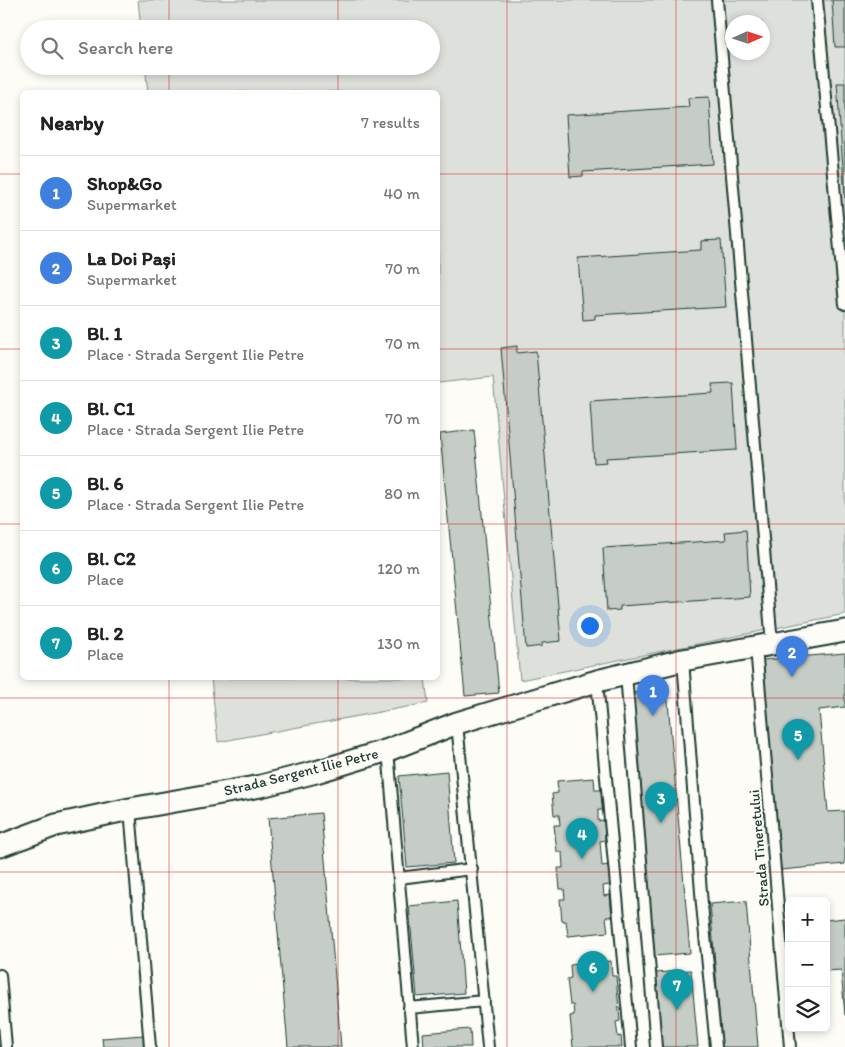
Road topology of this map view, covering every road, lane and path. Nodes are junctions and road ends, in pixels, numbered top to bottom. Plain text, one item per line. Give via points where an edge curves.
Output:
1 (717, 0) edge
2 (817, 0) edge
3 (845, 304) edge
4 (845, 631) edge
5 (764, 646) junction
6 (684, 660) junction
7 (626, 674) junction
8 (597, 681) junction
9 (457, 723) junction
10 (388, 750) junction
11 (130, 809) junction
12 (0, 846) edge
13 (472, 869) junction
14 (399, 878) junction
15 (0, 975) edge
16 (484, 1001) junction
17 (409, 1008) junction
18 (6, 1047) edge
19 (150, 1047) edge
20 (413, 1047) edge
21 (488, 1047) edge
22 (631, 1047) edge
23 (656, 1047) edge
24 (716, 1047) edge
25 (790, 1047) edge

1 - 5 lane, Strada Tineretului
2 - 3 lane
4 - 5 street, Strada Sergent Ilie Petre
5 - 6 street, Strada Sergent Ilie Petre
5 - 25 lane, Strada Tineretului
6 - 7 street, Strada Sergent Ilie Petre
6 - 24 lane
7 - 8 street, Strada Sergent Ilie Petre
7 - 23 lane
8 - 9 street, Strada Sergent Ilie Petre
8 - 22 lane
9 - 10 street, Strada Sergent Ilie Petre
9 - 13 lane
10 - 11 street, Strada Sergent Ilie Petre via 261,786
10 - 14 lane
11 - 12 street, Strada Sergent Ilie Petre via 56,825
11 - 19 lane
13 - 14 lane
13 - 16 lane
14 - 17 lane
15 - 18 lane
16 - 17 lane
16 - 21 lane
17 - 20 lane

